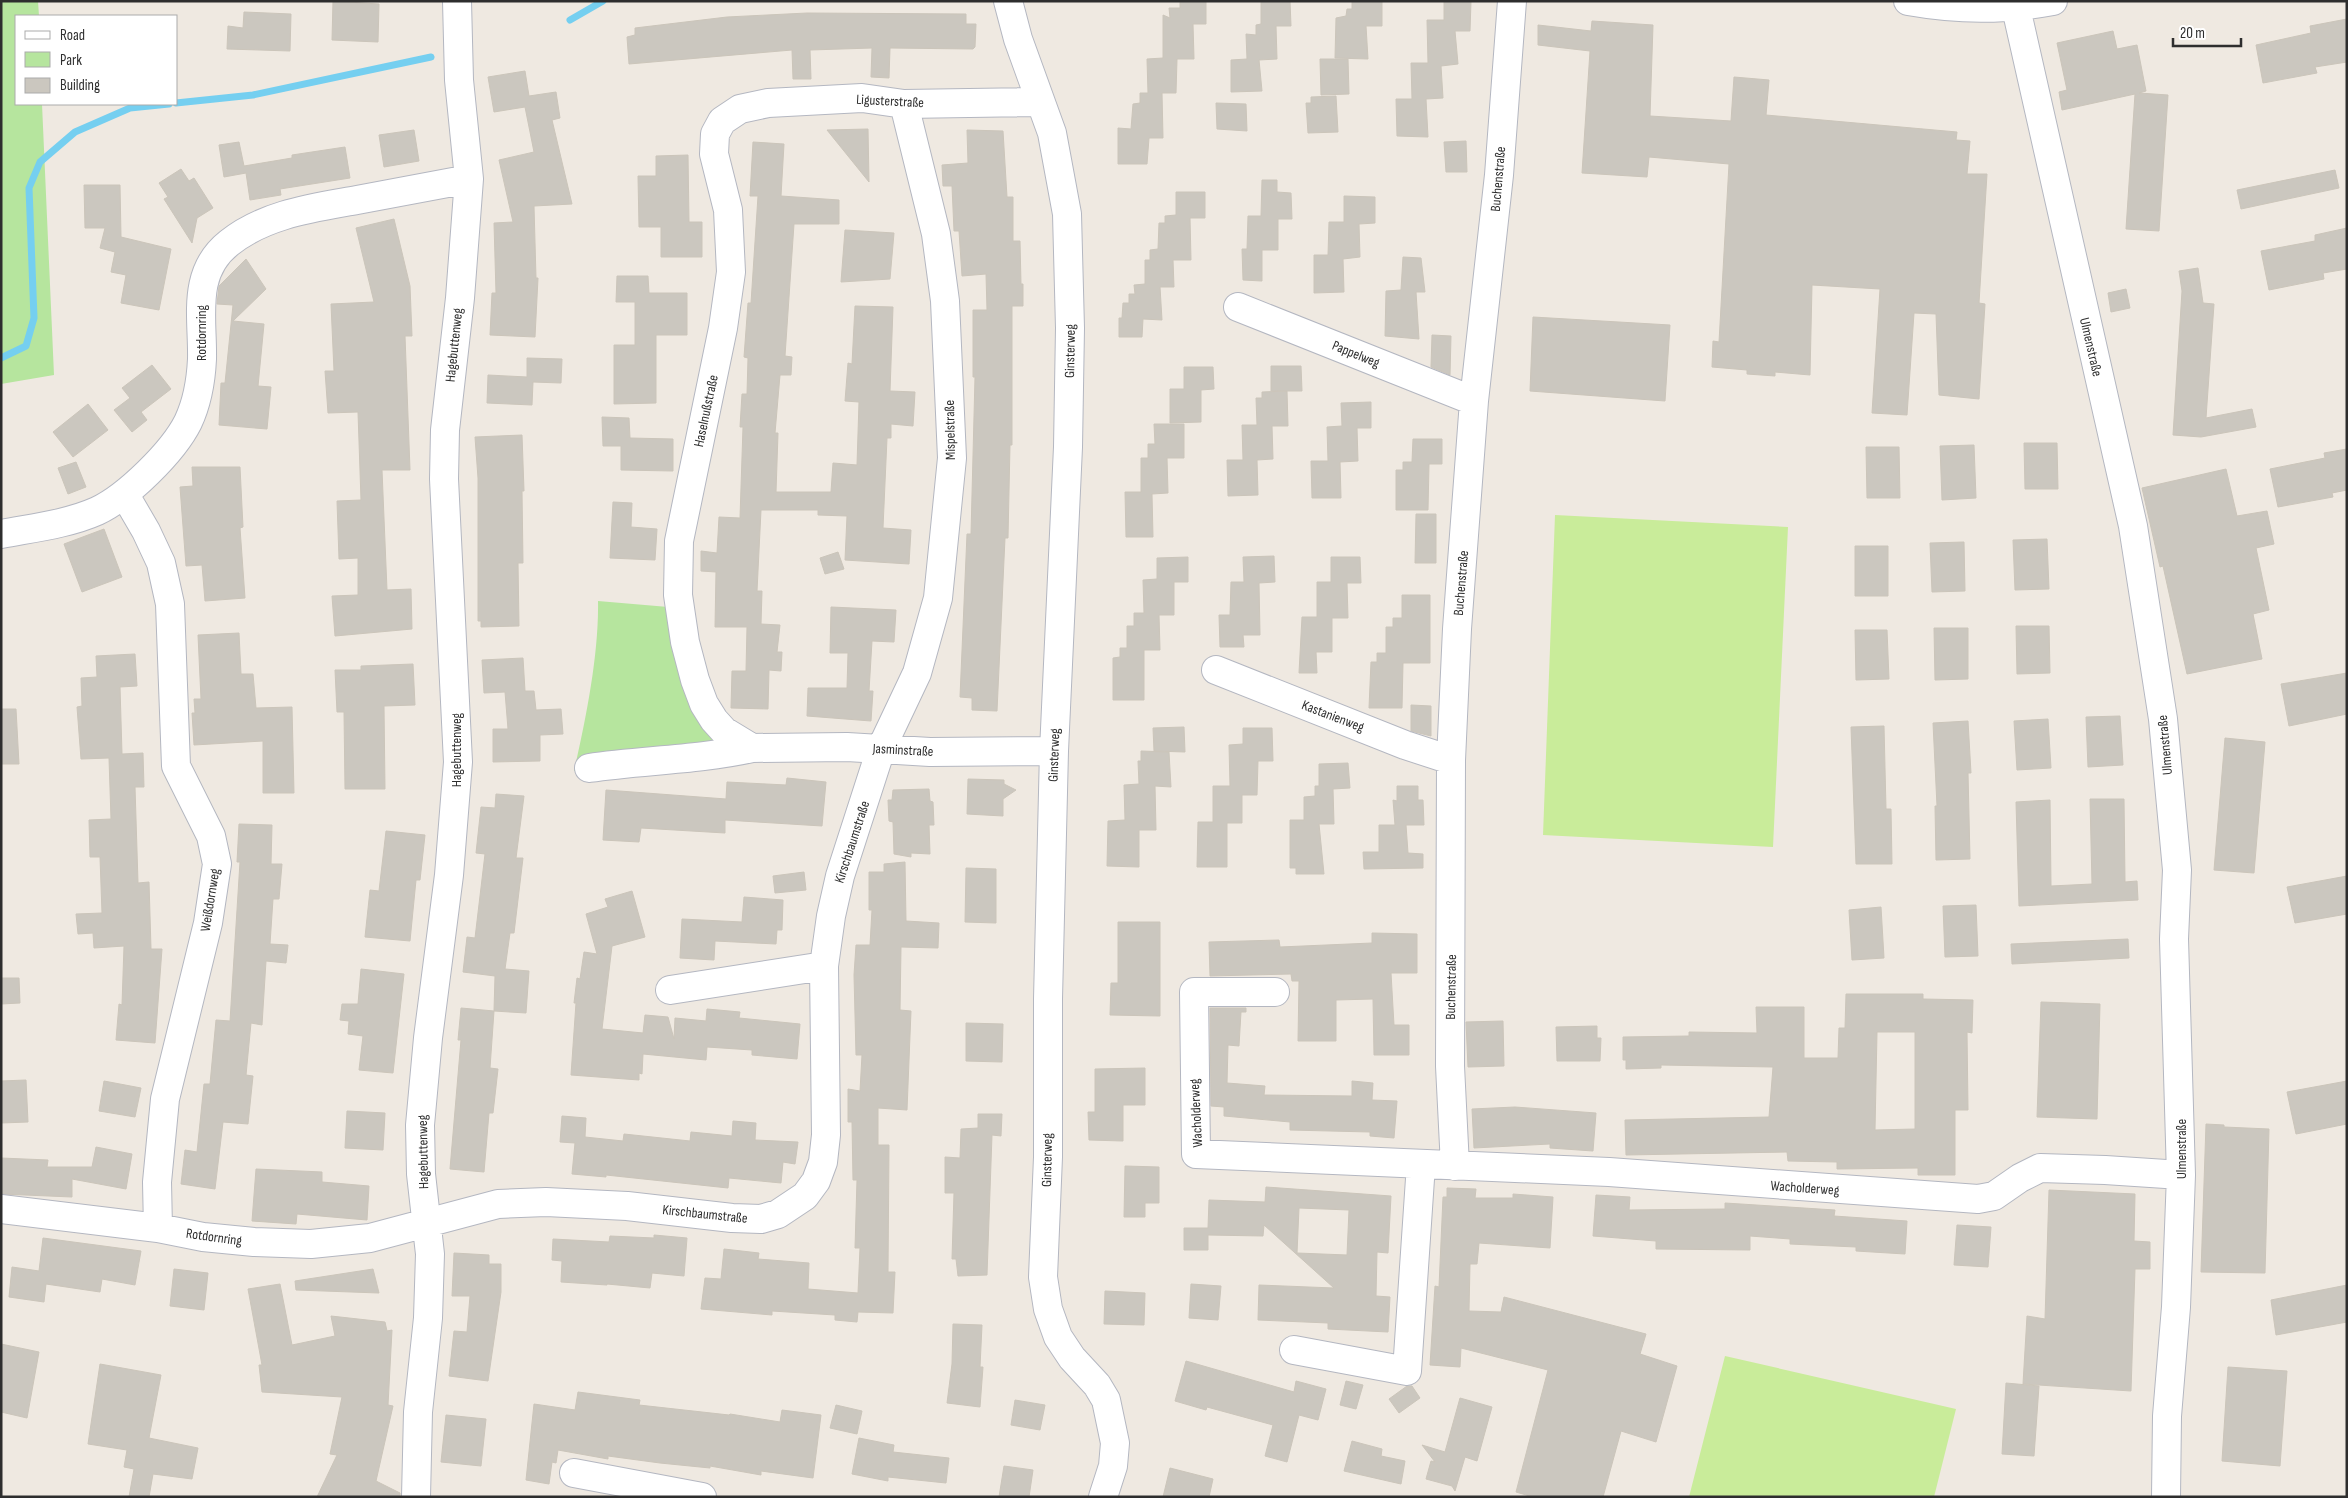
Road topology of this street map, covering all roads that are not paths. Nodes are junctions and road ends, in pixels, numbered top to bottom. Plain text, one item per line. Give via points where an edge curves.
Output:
1 (457, 1) edge
2 (1008, 1) edge
3 (1512, 1) edge
4 (1908, 1) edge
5 (2053, 1) edge
6 (2016, 8) junction
7 (1040, 102) junction
8 (904, 104) junction
9 (740, 109) joint
10 (469, 179) junction
11 (1238, 307) dead end
12 (1474, 401) junction
13 (125, 495) junction
14 (1, 534) edge
15 (1216, 670) dead end
16 (752, 748) junction
17 (881, 749) junction
18 (1054, 751) junction
19 (1451, 760) junction
20 (589, 768) dead end
21 (824, 966) junction
22 (670, 990) dead end
23 (1275, 992) dead end
24 (1421, 1164) junction
25 (1454, 1166) junction
26 (2181, 1175) junction
27 (1, 1209) edge
28 (427, 1223) junction
29 (158, 1228) junction
30 (1294, 1350) dead end
31 (574, 1474) dead end
32 (669, 1494) edge
33 (416, 1497) edge
34 (702, 1497) edge
35 (1103, 1497) edge
36 (2166, 1497) edge

1 - 10 street, Hagebuttenweg via 459,80
2 - 7 street, Ginsterweg
3 - 12 street, Buchenstraße via 1499,175
4 - 6 street via 1962,9
5 - 6 street
6 - 26 street, Ulmenstraße via 2133,526 2159,684 2176,870 2174,939
7 - 8 street, Ligusterstraße
7 - 18 street, Ginsterweg via 1052,134 1068,214 1068,447
8 - 9 street, Ligusterstraße via 862,98 768,102
8 - 17 street, Mispelstraße via 936,234 945,301 952,458 938,598 917,673
9 - 16 street, Haselnußstraße via 722,121 715,134 714,154 728,210 731,272 723,328 679,541 678,595 694,680 714,720 738,741
10 - 13 street, Rotdornring via 301,211 253,226 227,244 209,268 200,294 202,360 197,396 187,423
10 - 28 street, Hagebuttenweg via 445,430 446,544 458,762 450,875 420,1125
11 - 12 street, Pappelweg
12 - 19 street, Buchenstraße
13 - 14 street, Rotdornring via 96,512
13 - 29 street, Weißdornweg via 161,563 170,604 176,766 211,836 217,864 208,923 165,1100 157,1182
15 - 19 street, Kastanienweg
16 - 17 street, Jasminstraße
16 - 20 street, Jasminstraße via 704,757
17 - 18 street, Jasminstraße
17 - 21 street, Kirschbaumstraße via 840,876
18 - 35 street, Ginsterweg via 1043,1277 1048,1309 1058,1337 1097,1385 1108,1407 1115,1443 1113,1466
19 - 25 street, Buchenstraße via 1450,1066
21 - 22 street
21 - 28 street, Kirschbaumstraße via 824,1162 816,1181 792,1206 761,1219 627,1206 546,1202 498,1204
23 - 24 street, Wacholderweg via 1194,992 1196,1154
24 - 25 street, Wacholderweg
24 - 30 street via 1408,1371
25 - 26 street, Wacholderweg via 1609,1172 1978,1200 1994,1196 2040,1168
26 - 36 street, Ulmenstraße via 2176,1307 2167,1416
27 - 29 street, Rotdornring
28 - 29 street, Rotdornring via 370,1238 311,1244 203,1237
28 - 33 street, Hagebuttenweg via 430,1254 428,1309 418,1412
31 - 32 street
32 - 34 street

